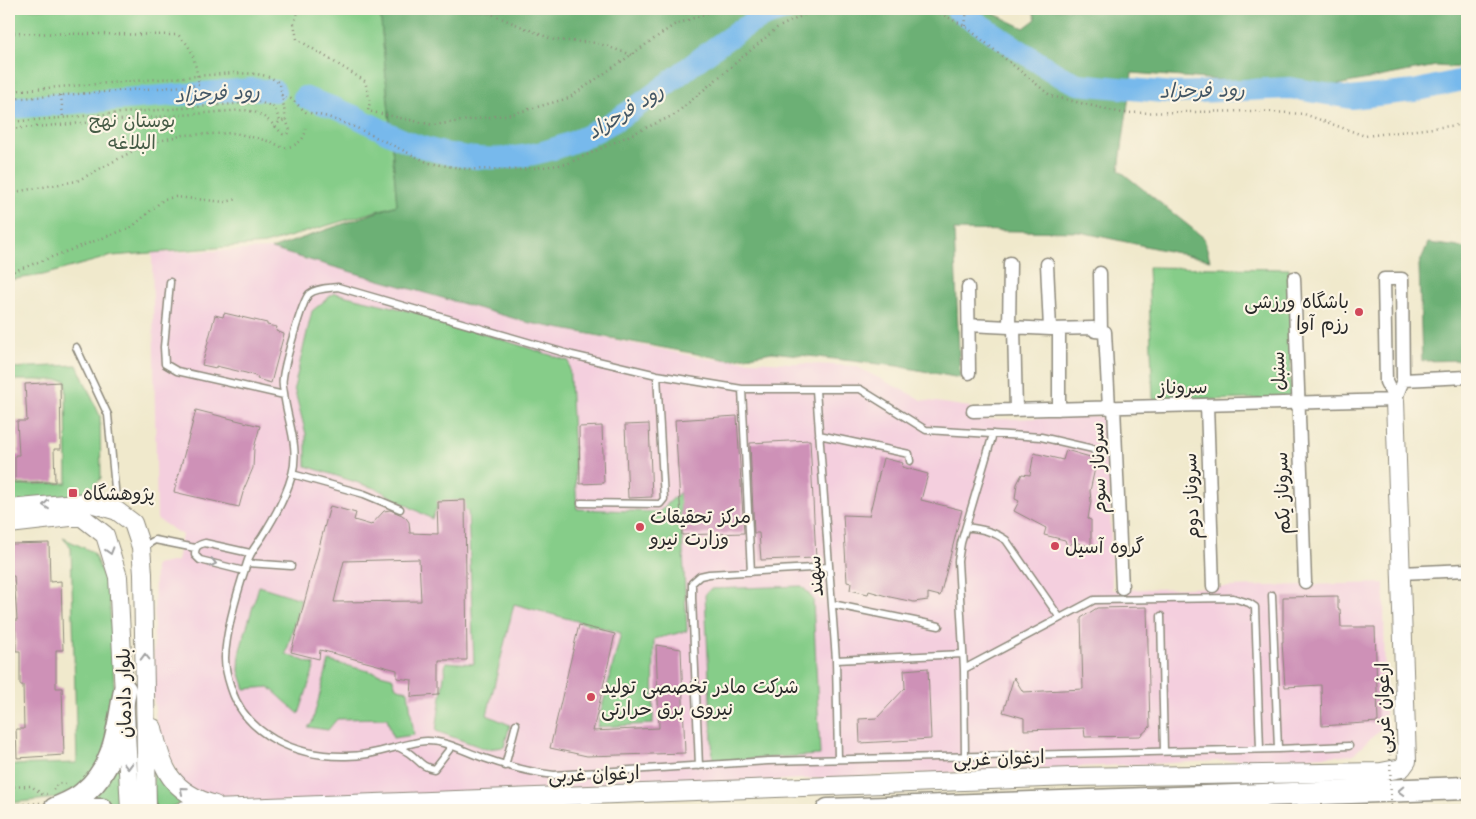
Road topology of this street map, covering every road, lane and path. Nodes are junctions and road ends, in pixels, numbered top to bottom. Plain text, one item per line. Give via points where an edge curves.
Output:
1 (299, 9) edge
2 (479, 9) edge
3 (719, 9) edge
4 (816, 9) edge
5 (911, 9) edge
6 (967, 9) edge
7 (965, 25) junction
8 (9, 33) edge
9 (632, 55) junction
10 (197, 76) junction
11 (9, 91) edge
12 (61, 95) junction
13 (281, 95) junction
14 (9, 99) edge
15 (63, 117) junction
16 (286, 120) junction
17 (280, 121) junction
18 (9, 122) edge
19 (1467, 124) edge
20 (275, 127) junction
21 (306, 128) dead end
22 (9, 129) edge
23 (9, 193) edge
24 (238, 199) dead end
25 (1010, 263) dead end
26 (1047, 264) dead end
27 (9, 273) edge
28 (1100, 273) dead end
29 (1294, 278) dead end
30 (170, 282) dead end
31 (968, 287) dead end
32 (969, 325) junction
33 (1012, 327) junction
34 (1055, 329) junction
35 (1101, 332) junction
36 (76, 347) dead end
37 (969, 373) dead end
38 (657, 375) junction
39 (1467, 377) edge
40 (1404, 380) junction
41 (742, 389) junction
42 (816, 390) junction
43 (284, 395) junction
44 (1395, 400) junction
45 (1297, 403) junction
46 (1207, 405) junction
47 (1111, 408) junction
48 (1060, 409) junction
49 (1016, 410) junction
50 (973, 411) dead end
51 (993, 434) junction
52 (819, 435) junction
53 (1096, 454) dead end
54 (910, 461) dead end
55 (292, 474) junction
56 (581, 503) dead end
57 (9, 509) edge
58 (400, 509) dead end
59 (117, 511) junction
60 (9, 524) edge
61 (966, 527) junction
62 (141, 548) junction
63 (195, 548) junction
64 (250, 553) junction
65 (247, 563) junction
66 (291, 566) dead end
67 (829, 568) junction
68 (244, 570) junction
69 (1467, 570) edge
70 (751, 572) junction
71 (1400, 573) junction
72 (143, 574) junction
73 (118, 577) junction
74 (1305, 582) dead end
75 (1213, 586) dead end
76 (1122, 588) dead end
77 (1272, 594) dead end
78 (832, 604) junction
79 (1161, 616) dead end
80 (1060, 618) junction
81 (939, 626) dead end
82 (963, 654) junction
83 (836, 660) junction
84 (964, 669) junction
85 (136, 691) junction
86 (516, 724) dead end
87 (1389, 727) dead end
88 (452, 746) junction
89 (1349, 746) dead end
90 (398, 747) junction
91 (1260, 749) junction
92 (1278, 749) junction
93 (1164, 751) junction
94 (965, 756) junction
95 (838, 760) junction
96 (505, 766) junction
97 (698, 766) junction
98 (1467, 770) edge
99 (9, 787) edge
100 (1467, 788) edge
101 (1437, 790) junction
102 (80, 796) junction
103 (48, 804) edge
104 (9, 805) edge
105 (227, 809) junction
106 (102, 810) edge
107 (130, 810) edge
108 (147, 810) edge
109 (185, 810) edge
110 (828, 810) edge
111 (1391, 810) edge

1 - 9 path via 294,24 297,39 365,81 370,102 368,111 433,125 512,114 569,98
2 - 9 path via 554,40 597,43
3 - 9 path via 674,25
4 - 13 path via 777,28 674,115 567,164 519,170 467,169 429,162 357,128 306,112
5 - 7 path via 931,9
6 - 7 path
7 - 19 path via 1051,96 1122,113 1257,111 1304,114 1365,136
8 - 10 path via 178,35 191,49
10 - 11 path
10 - 12 path via 199,84
10 - 13 path via 234,73 271,77 280,84
12 - 14 path
12 - 15 path
13 - 16 path
15 - 17 path via 259,102 274,107
15 - 18 path
16 - 17 path
16 - 20 path via 290,130 287,134
17 - 20 path
20 - 22 path via 262,114 243,110
21 - 23 path via 303,139 284,148 235,133 184,135 146,144 77,181
24 - 27 path via 225,202 176,197 164,199 132,227
25 - 33 street
26 - 34 street
28 - 35 street
29 - 45 street, سنبل
30 - 43 lane via 164,364 177,371
31 - 32 street
32 - 33 street
32 - 37 street
33 - 34 street
33 - 49 street
34 - 35 street via 1093,328
34 - 48 street
35 - 47 street, سروناز سوم via 1105,332
36 - 59 lane via 108,415
38 - 41 lane
38 - 43 lane via 572,355 338,287 316,290 308,295 283,378
38 - 56 lane via 664,499 660,504
39 - 40 street
40 - 44 street, ارغوان غربی
40 - 44 street, ارغوان غربی via 1402,279 1384,279 1386,382
41 - 42 lane
41 - 70 lane
42 - 51 lane via 860,389 926,430
42 - 52 lane, سهند
43 - 55 lane via 294,440
44 - 45 street, سروناز
44 - 71 street, ارغوان غربی
45 - 46 street, سروناز
45 - 74 street, سروناز یکم
46 - 47 street, سروناز
46 - 75 street, سروناز دوم
47 - 48 street, سروناز
47 - 76 street, سروناز سوم
48 - 49 street, سروناز
49 - 50 street, سروناز
51 - 53 lane via 1042,437 1093,449
51 - 61 lane
52 - 54 lane via 909,454
52 - 67 lane, سهند
55 - 58 lane via 364,494
55 - 64 lane via 280,507
59 -> 57 street via 87,502
59 - 62 street, بلوار دادمان via 133,523
60 -> 73 street, بلوار دادمان via 82,517 105,535
61 - 80 lane via 988,530 1006,540
61 - 82 lane via 958,561
62 - 63 lane via 155,540
62 - 72 street, بلوار دادمان
63 - 64 lane via 205,543
63 -> 68 lane via 195,555 200,560
64 - 65 lane
65 - 66 lane
65 - 68 lane
67 - 70 lane
67 - 78 lane, سهند
68 - 90 lane via 225,659 234,699 245,716 276,742 308,753 358,755
69 - 71 street
70 - 97 lane via 708,574 692,583
71 - 105 street, ارغوان غربی via 1407,761 1402,768 1381,772 1072,777
72 - 73 street
85 -> 72 street, بلوار دادمان
73 - 85 street, بلوار دادمان
77 - 92 lane
78 - 81 lane
78 - 83 lane, سهند
79 - 93 lane
80 - 84 lane
80 - 91 lane via 1094,600 1233,598 1249,603 1255,607
82 - 83 lane
82 - 84 lane
83 - 95 lane, سهند
84 - 94 lane
85 - 102 highway via 109,761 96,782
105 -> 85 street, ارغوان غربی via 192,797 172,780
85 -> 107 street, بلوار دادمان
85 - 108 street, بلوار دادمان
86 - 96 lane
87 - 111 path, bridge
88 - 90 lane via 426,741
88 - 90 lane via 434,768 420,764
88 - 96 lane
89 - 92 lane
91 - 92 lane
91 - 93 lane
93 - 94 lane
94 - 95 lane
95 - 97 lane
96 - 97 lane via 554,775
98 - 101 highway
99 - 103 path via 31,786 42,794
100 - 101 highway
101 -> 110 highway
102 - 103 highway
102 - 103 path via 70,785 58,783
103 - 104 path
103 - 106 highway
105 - 109 street, ارغوان غربی

